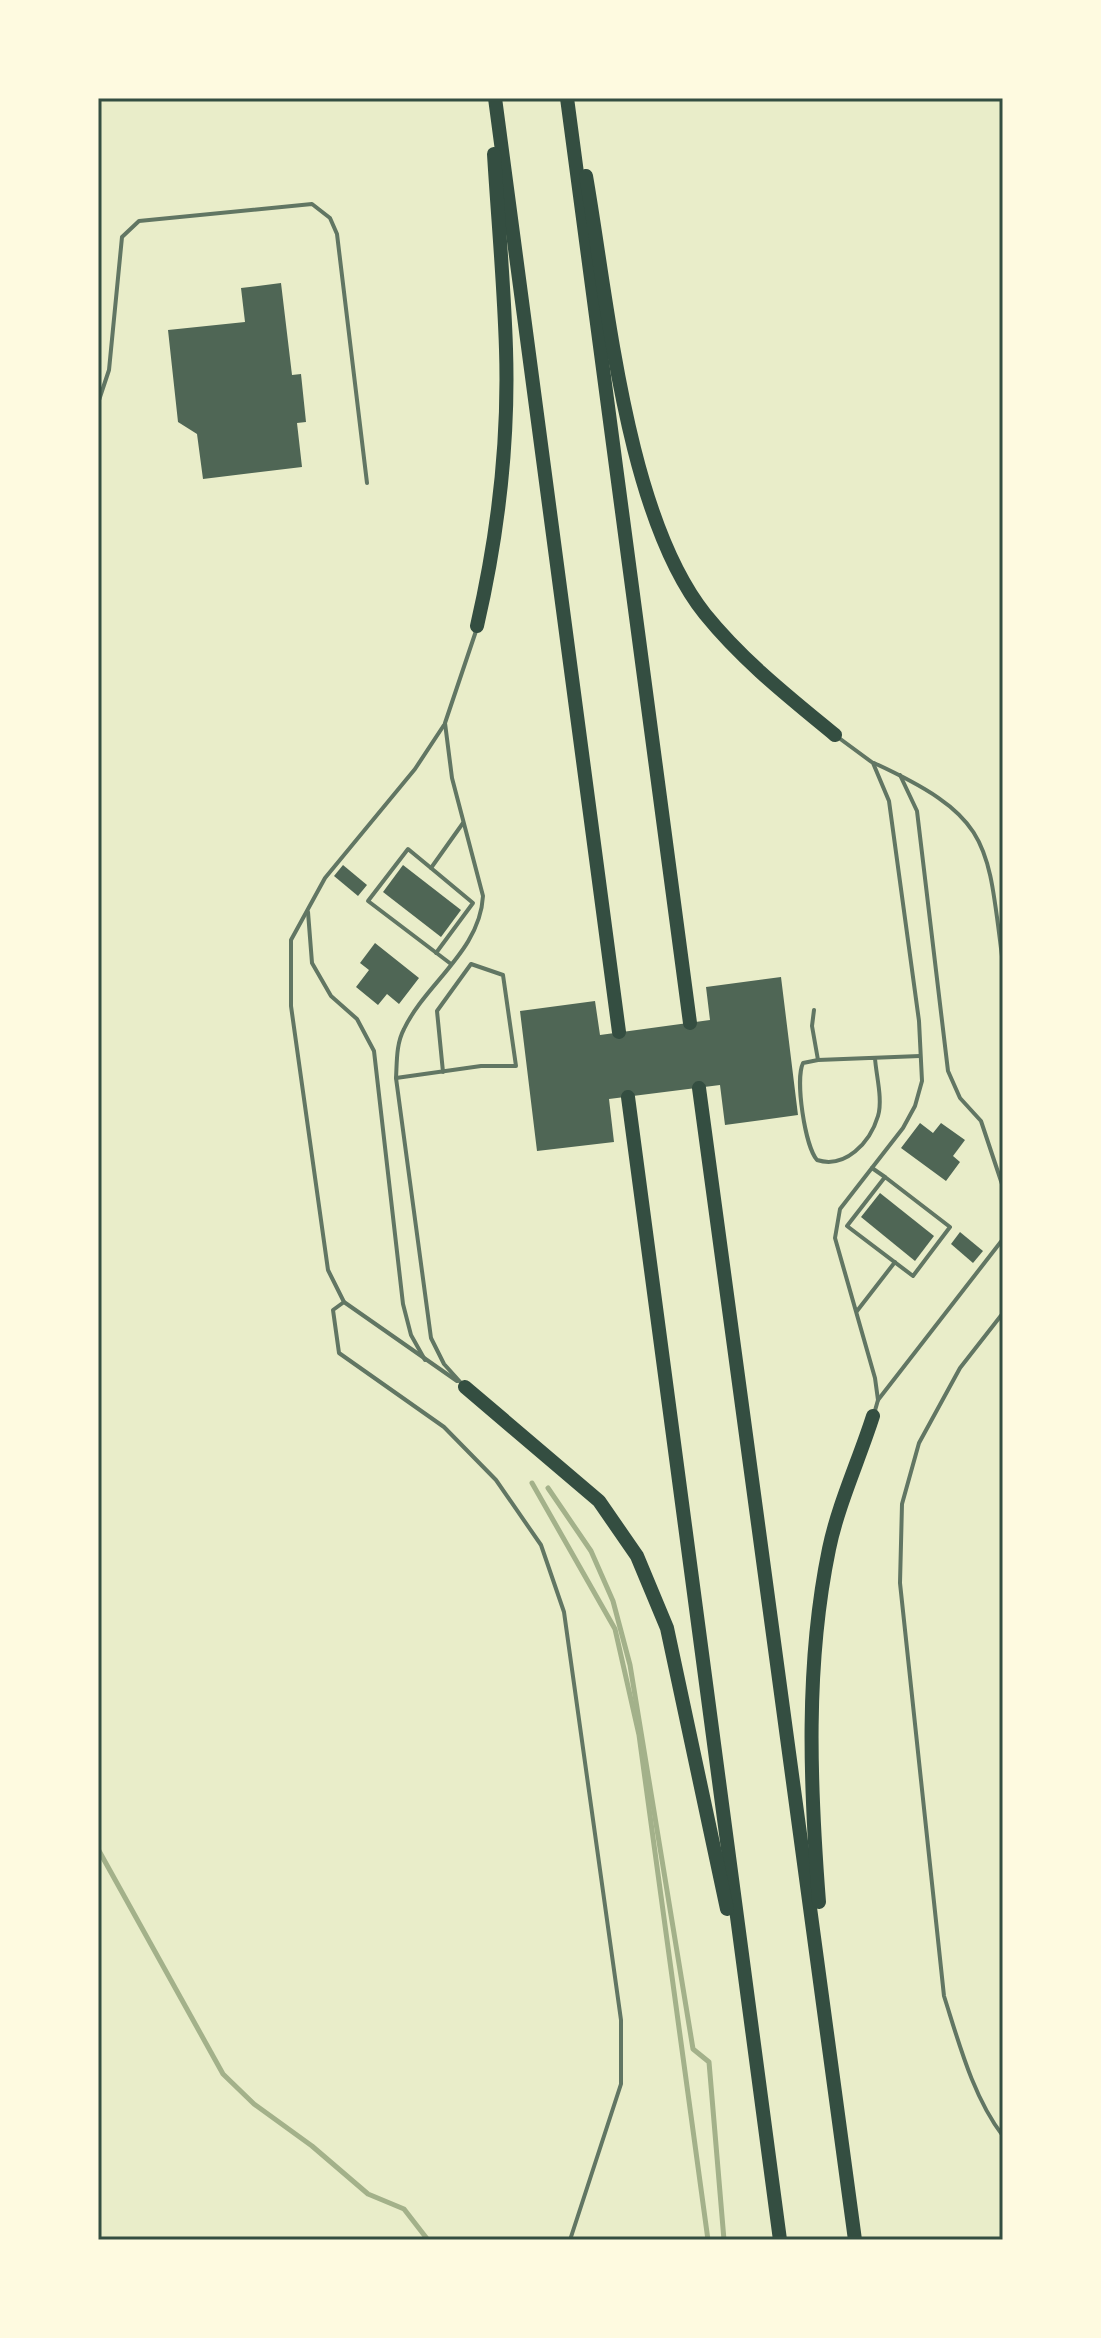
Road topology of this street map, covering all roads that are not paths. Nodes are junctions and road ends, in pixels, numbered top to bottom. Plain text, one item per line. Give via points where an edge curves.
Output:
1 (492, 98) edge
2 (570, 98) edge
3 (98, 403) edge
4 (367, 483) dead end
5 (477, 626) joint
6 (445, 723) junction
7 (835, 735) joint
8 (873, 763) junction
9 (900, 775) junction
10 (463, 823) junction
11 (431, 868) junction
12 (308, 910) junction
13 (436, 953) junction
14 (451, 964) junction
15 (1003, 964) edge
16 (814, 1010) dead end
17 (690, 1023) dead end
18 (619, 1032) dead end
19 (920, 1056) junction
20 (875, 1058) junction
21 (818, 1060) junction
22 (443, 1072) junction
23 (396, 1078) junction
24 (699, 1088) dead end
25 (628, 1097) dead end
26 (872, 1168) junction
27 (885, 1177) junction
28 (1003, 1187) edge
29 (1003, 1239) edge
30 (895, 1262) junction
31 (344, 1302) junction
32 (857, 1311) junction
33 (1003, 1313) edge
34 (425, 1361) junction
35 (465, 1387) junction
36 (878, 1400) junction
37 (873, 1416) joint
38 (828, 2038) junction
39 (759, 2083) junction
40 (1003, 2136) edge
41 (570, 2240) edge
42 (780, 2240) edge
43 (855, 2240) edge

1 - 5 highway via 506,351 494,551
1 - 18 highway
2 - 7 highway via 644,488 669,555 703,612 752,667
2 - 17 highway
3 - 4 lane via 109,370 122,237 129,227 139,221 312,204 330,218 337,234
5 - 6 lane
6 - 10 lane
6 - 12 lane via 415,769 325,878
7 - 8 lane
8 - 9 lane
8 - 19 lane via 889,801
9 - 15 lane via 944,798 975,828 991,872
9 - 28 lane via 917,811 948,1071 960,1098 981,1121
10 - 11 lane
10 - 14 lane via 483,907 472,935
11 - 13 lane via 473,903
11 - 13 lane via 408,849 368,901
12 - 31 lane via 291,940 291,1006 328,1270
12 - 34 lane via 312,963 331,996 357,1019 374,1051 403,1304
13 - 14 lane
14 - 23 lane via 404,1028
16 - 21 lane
19 - 20 lane
19 - 26 lane via 922,1081 915,1106
20 - 21 lane
20 - 21 lane via 878,1116 851,1155 833,1163 817,1160 807,1136 800,1069 803,1063
22 - 22 lane via 516,1066 503,975 471,964 437,1011
22 - 23 lane
23 - 35 lane via 431,1338 444,1364
24 - 38 highway
25 - 39 highway
26 - 27 lane
26 - 32 lane via 840,1209 836,1223 835,1238
27 - 30 lane via 847,1226
27 - 30 lane via 950,1227 913,1276
29 - 36 lane
30 - 32 lane
31 - 34 lane
31 - 41 lane via 333,1310 339,1353 444,1427 496,1480 541,1545 564,1612 621,2020 621,2084
32 - 36 lane
33 - 40 lane via 960,1368 919,1443 902,1504 900,1583 944,1996 964,2056
34 - 35 lane
35 - 39 highway via 599,1501 637,1556 667,1628 687,1712
36 - 37 lane
37 - 38 highway via 829,1548 813,1671 811,1796
38 - 43 highway
39 - 42 highway

